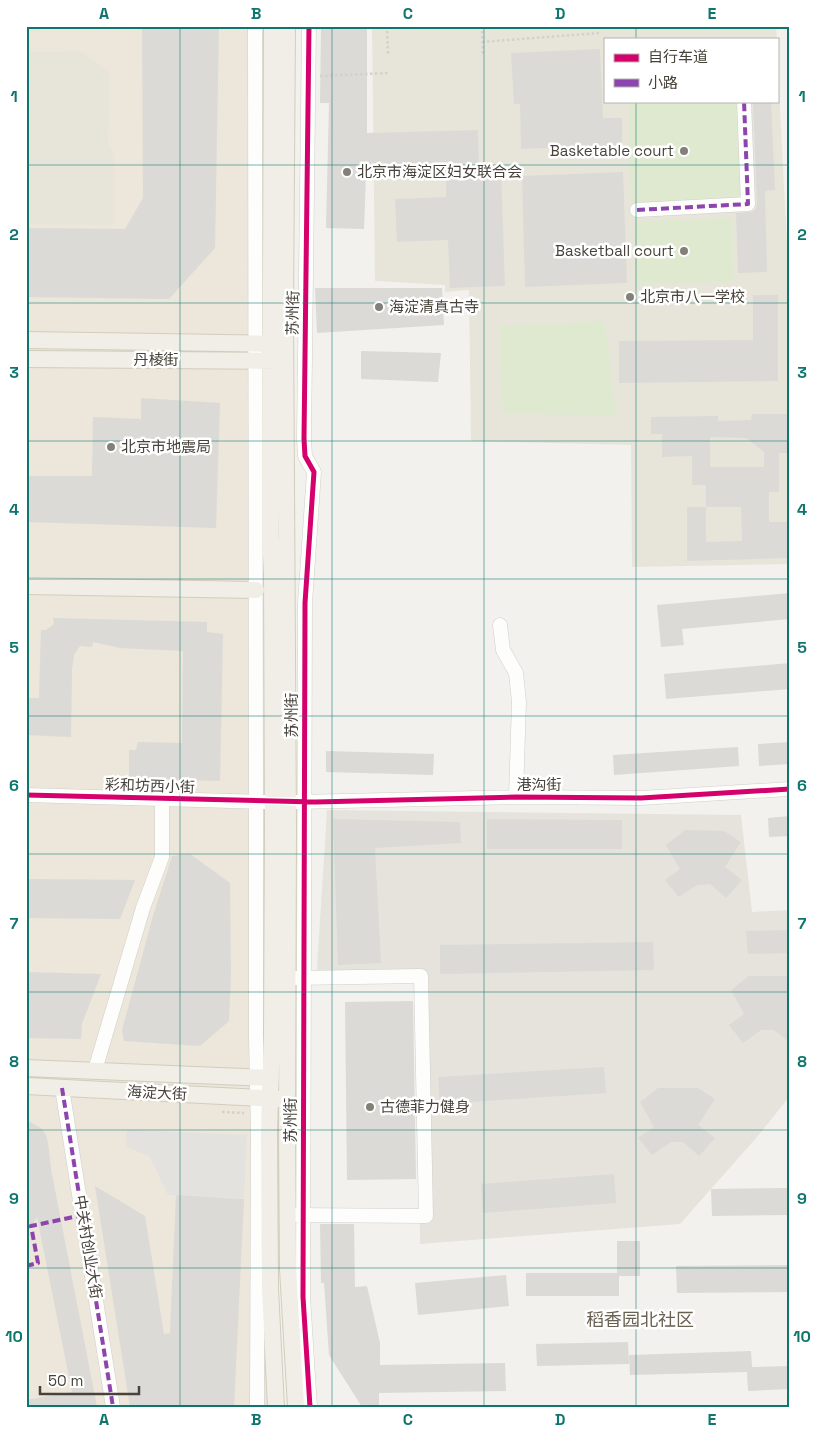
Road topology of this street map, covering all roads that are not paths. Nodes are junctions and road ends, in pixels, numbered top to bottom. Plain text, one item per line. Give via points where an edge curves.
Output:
1 (255, 26) edge
2 (272, 26) edge
3 (288, 26) edge
4 (309, 26) edge
5 (744, 102) edge
6 (637, 210) dead end
7 (26, 340) edge
8 (271, 344) junction
9 (26, 359) edge
10 (271, 361) junction
11 (26, 586) edge
12 (256, 590) junction
13 (500, 625) dead end
14 (790, 788) edge
15 (26, 795) edge
16 (516, 797) junction
17 (162, 799) junction
18 (256, 801) junction
19 (280, 802) junction
20 (304, 802) junction
21 (287, 978) junction
22 (304, 978) junction
23 (26, 1068) edge
24 (95, 1070) junction
25 (272, 1078) junction
26 (26, 1086) edge
27 (62, 1088) junction
28 (264, 1098) junction
29 (287, 1099) junction
30 (295, 1215) junction
31 (113, 1407) edge
32 (257, 1407) edge
33 (276, 1407) edge
34 (296, 1407) edge
35 (310, 1407) edge

1 - 8 street, 苏州街
2 - 8 main road, 苏州街
3 - 8 main road, 苏州街
4 - 20 street, 苏州街 via 304,439 305,456 314,472 305,603
5 - 6 street via 748,204
7 - 8 main road, 丹棱街
8 - 10 main road, 苏州街
8 - 10 street, 苏州街
9 - 10 main road, 丹棱街
10 - 12 street, 苏州街
10 - 19 main road, 苏州街 via 270,536
11 - 12 main road
12 - 18 street, 苏州街
13 - 16 street via 503,650 516,673 519,702
14 - 16 street, 港沟街 via 641,798
15 - 17 street, 彩和坊西小街
16 - 20 street, 港沟街
17 - 18 street, 彩和坊西小街
17 - 24 street via 162,857 142,908
18 - 19 street, 彩和坊西小街
18 - 25 street, 苏州街
19 - 20 street, 港沟街
19 - 21 main road, 苏州街
19 - 25 main road, 苏州街
20 - 22 street, 苏州街
21 - 22 street
21 - 25 main road, 苏州街
22 - 30 street, 苏州街
22 - 30 street via 421,976 426,1216
23 - 24 main road, 海淀大街
24 - 25 main road, 海淀大街
25 - 28 main road, 苏州街
25 - 29 main road, 苏州街
26 - 27 main road, 海淀大街
27 - 28 main road, 海淀大街
27 - 31 street, 中关村创业大街
28 - 29 main road, 海淀大街
28 - 32 street, 苏州街
28 - 33 main road, 苏州街
29 - 30 main road, 苏州街
30 - 34 main road, 苏州街 via 288,1269
30 - 35 street, 苏州街

